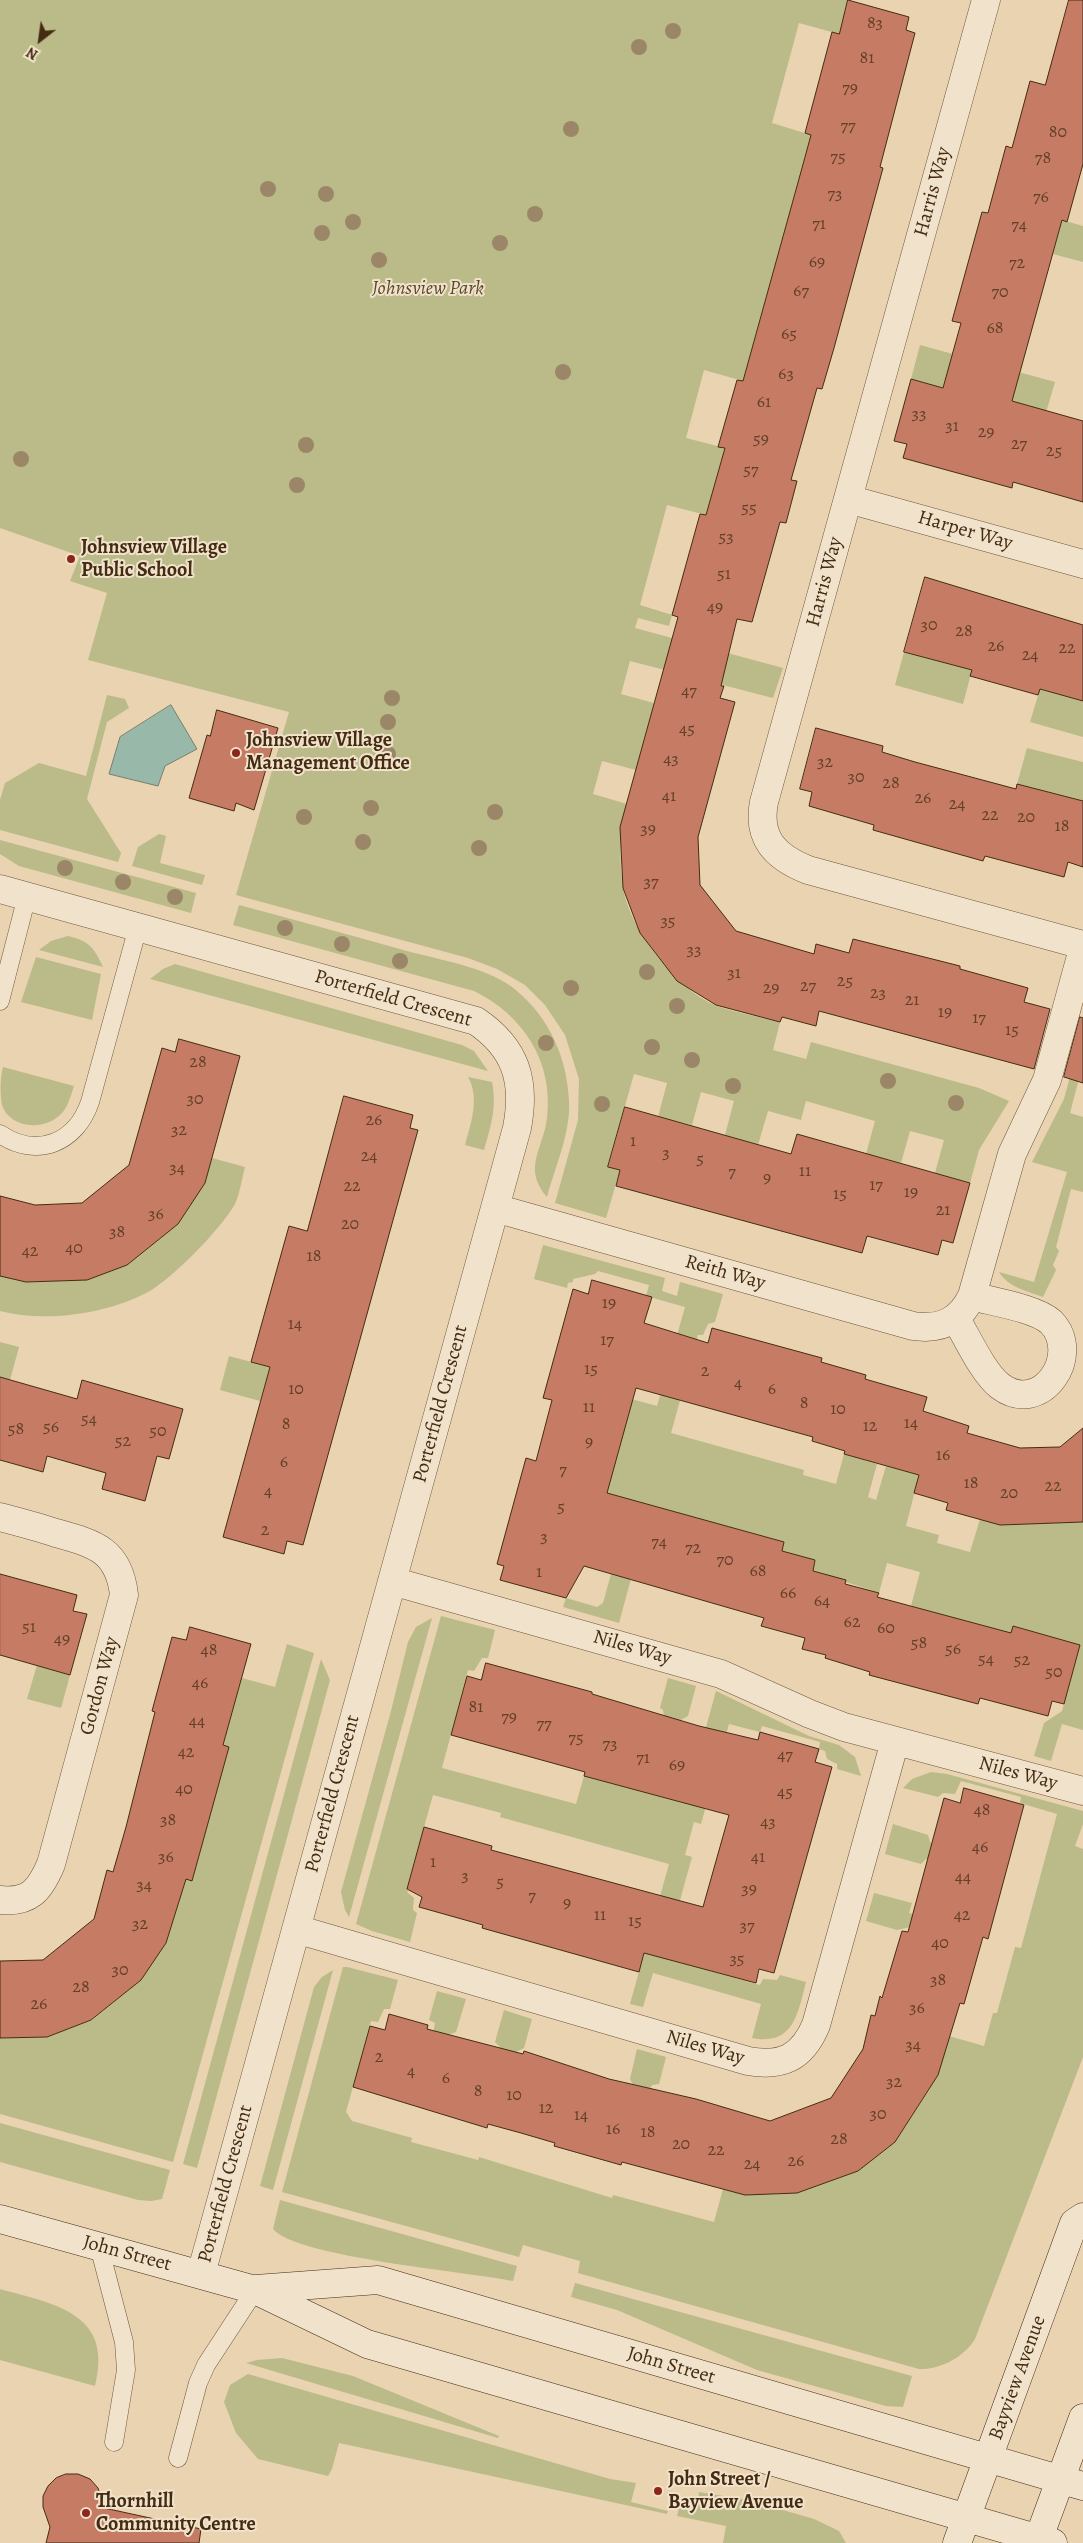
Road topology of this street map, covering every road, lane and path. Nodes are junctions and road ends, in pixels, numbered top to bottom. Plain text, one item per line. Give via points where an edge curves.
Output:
1 (986, 0) edge
2 (848, 498) junction
3 (1083, 564) edge
4 (0, 889) edge
5 (27, 896) junction
6 (138, 927) junction
7 (1083, 945) edge
8 (1083, 949) edge
9 (0, 1001) edge
10 (0, 1134) edge
11 (495, 1208) junction
12 (972, 1296) junction
13 (956, 1318) junction
14 (0, 1517) edge
15 (392, 1581) junction
16 (895, 1740) junction
17 (1083, 1792) edge
18 (0, 1900) edge
19 (296, 1929) junction
20 (1083, 2217) edge
21 (0, 2219) edge
22 (99, 2246) junction
23 (201, 2274) junction
24 (255, 2290) junction
25 (1083, 2418) edge
26 (114, 2442) dead end
27 (178, 2458) dead end
28 (988, 2459) junction
29 (1072, 2483) edge
30 (966, 2518) junction
31 (1043, 2542) edge
32 (957, 2543) edge

1 - 2 street, Harris Way
2 - 3 street, Harper Way
2 - 7 street, Harris Way via 764,802 762,823 770,843 785,859 808,870
4 - 5 street, Porterfield Crescent
5 - 6 street, Porterfield Crescent
5 - 9 lane
6 - 10 lane via 82,1121 68,1136 48,1145 16,1144
6 - 11 street, Porterfield Crescent via 467,1019 492,1033 510,1056 522,1094 517,1128
8 - 12 street via 1047,1080 1012,1154
11 - 13 street, Reith Way via 913,1326 942,1326
11 - 15 street, Porterfield Crescent
12 - 13 street
12 - 13 street via 1035,1314 1056,1326 1066,1349 1064,1365 1057,1379 1044,1390 1031,1394 1012,1392 1000,1386
14 - 18 street, Gordon Way via 95,1545 116,1566 124,1595 51,1864 41,1883 27,1898
15 - 16 street, Niles Way via 721,1674 827,1721
15 - 19 street, Porterfield Crescent
16 - 17 street, Niles Way
16 - 19 street, Niles Way via 816,2025 799,2052 781,2061 770,2064 748,2061
19 - 23 street, Porterfield Crescent
20 - 28 street, Bayview Avenue via 1074,2223
21 - 22 street, John Street
22 - 23 street, John Street
22 - 26 lane via 125,2351 126,2370
23 - 24 street, John Street
24 - 27 lane via 198,2382
24 - 28 street, John Street via 378,2280
24 - 30 street, John Street via 368,2344
25 - 29 street
28 - 29 street, John Street
28 - 30 street, Bayview Avenue
29 - 31 street
30 - 31 street, John Street
30 - 32 street, Bayview Avenue

